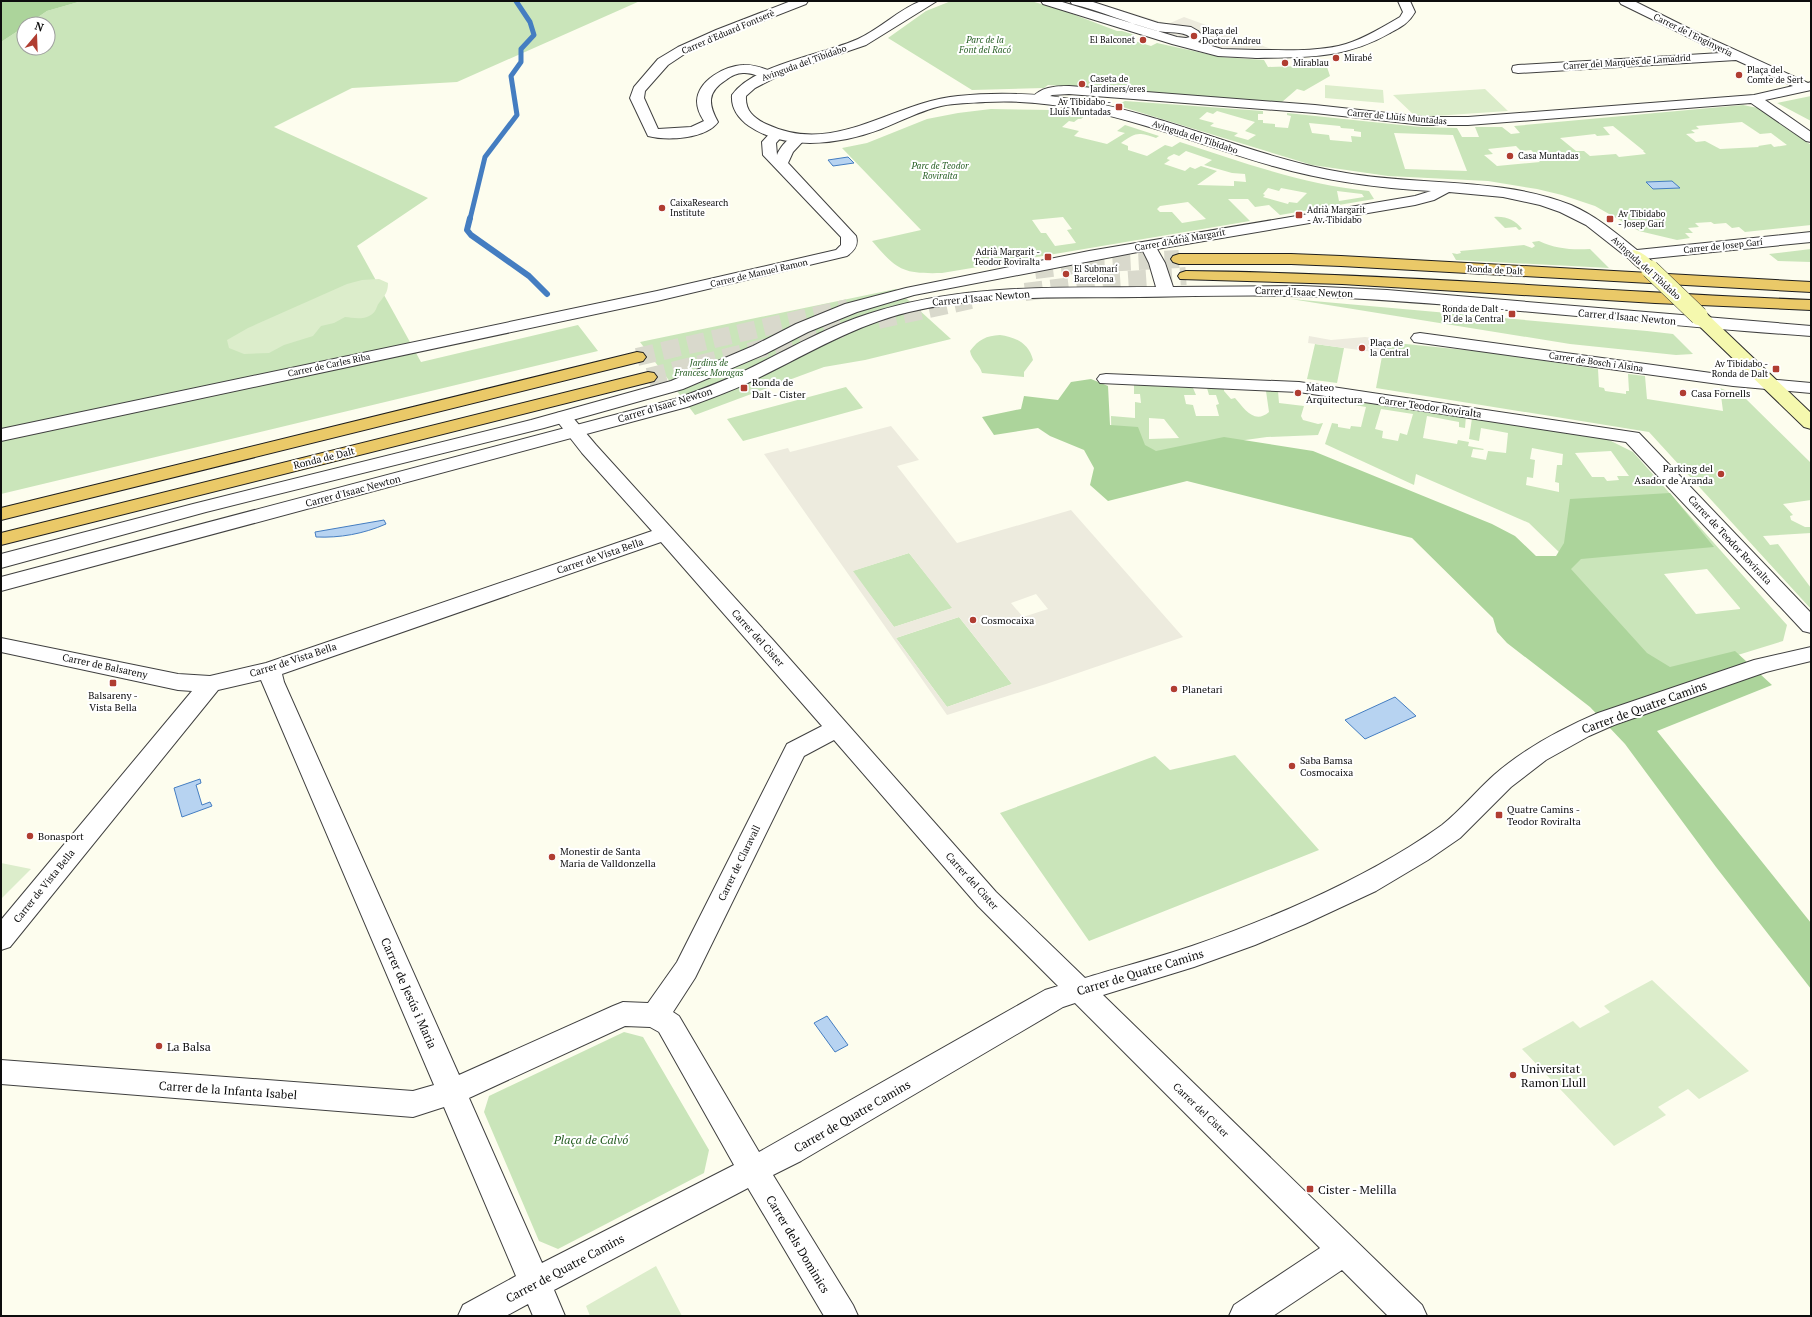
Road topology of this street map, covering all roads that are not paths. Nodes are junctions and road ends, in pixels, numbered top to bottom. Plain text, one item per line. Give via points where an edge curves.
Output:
1 (802, 1) edge
2 (931, 1) edge
3 (1047, 1) edge
4 (1076, 1) edge
5 (1404, 1) edge
6 (1624, 1) edge
7 (1167, 34) junction
8 (1196, 39) junction
9 (1182, 42) junction
10 (1257, 54) junction
11 (1736, 56) junction
12 (1518, 69) dead end
13 (769, 75) junction
14 (1808, 86) edge
15 (1038, 99) junction
16 (1754, 99) junction
17 (777, 134) junction
18 (799, 138) junction
19 (1811, 138) edge
20 (781, 164) junction
21 (1448, 187) junction
22 (1811, 237) edge
23 (1148, 246) junction
24 (1634, 255) junction
25 (1179, 259) tunnel mouth
26 (1532, 272) junction
27 (1186, 276) tunnel mouth
28 (1811, 276) edge
29 (1811, 288) edge
30 (1525, 289) junction
31 (912, 290) joint
32 (1166, 291) junction
33 (657, 296) joint
34 (1811, 305) edge
35 (1811, 317) edge
36 (1703, 320) junction
37 (1811, 331) edge
38 (1420, 338) dead end
39 (637, 357) tunnel mouth
40 (648, 377) tunnel mouth
41 (1106, 379) dead end
42 (1772, 386) junction
43 (1811, 388) edge
44 (1811, 423) edge
45 (569, 425) junction
46 (1, 435) edge
47 (1632, 437) joint
48 (1, 514) edge
49 (664, 534) junction
50 (1, 539) edge
51 (1, 561) edge
52 (1, 584) edge
53 (1811, 626) edge
54 (1, 645) edge
55 (1811, 654) edge
56 (270, 670) junction
57 (210, 684) junction
58 (837, 728) junction
59 (1, 939) edge
60 (1079, 990) junction
61 (655, 1015) junction
62 (1, 1072) edge
63 (452, 1092) junction
64 (754, 1171) junction
65 (1344, 1250) junction
66 (534, 1283) junction
67 (474, 1316) edge
68 (549, 1316) edge
69 (842, 1316) edge
70 (1245, 1316) edge
71 (1411, 1316) edge

1 - 13 street, Carrer d'Eduard Fontserè via 682,50 663,62 639,90 637,98 653,133 695,130 706,128 711,122 704,103 706,93 723,76 747,68
2 - 13 street, Avinguda del Tibidabo via 912,10 864,41
3 - 7 street
4 - 7 street
5 - 10 street via 1409,12 1402,22 1361,44 1310,53
6 - 11 street, Carrer de l'Enginyeria
7 - 8 street via 1189,31 1196,34
7 - 9 street
8 - 9 street
8 - 10 street
9 - 10 street via 1222,53
11 - 12 street, Carrer del Marquès de Lamadrid
11 - 14 street, Carrer de l'Enginyeria
13 - 17 street, Avinguda del Tibidabo via 742,91 739,95 739,107 752,122
14 - 16 street, Carrer de Lluís Muntadas
15 - 16 street, Carrer de Lluís Muntadas via 1045,93 1055,91 1089,92 1307,108 1423,121 1468,121
15 - 18 street, Avinguda del Tibidabo via 997,97 941,102 856,132 828,138
15 - 21 street, Avinguda del Tibidabo via 1114,111 1259,158 1320,174 1376,182
16 - 19 street
17 - 18 street, Avinguda del Tibidabo
17 - 20 street via 769,142 768,149 771,157
18 - 20 street via 786,151
20 - 33 street, Carrer de Manuel Ramon via 848,236 848,247 834,256
21 - 23 street, Carrer d'Adrià Margarit via 1428,198
21 - 24 street, Avinguda del Tibidabo via 1510,194 1550,203 1584,217
22 - 24 street, Carrer de Josep Garí
23 - 31 street, Carrer d'Adrià Margarit
23 - 32 street via 1157,263
24 - 36 main road, Avinguda del Tibidabo, bridge
25 - 26 highway, Ronda de Dalt via 1298,259
26 - 28 highway
26 - 29 highway, Ronda de Dalt
27 - 30 highway, Ronda de Dalt via 1307,277
30 - 34 highway, Ronda de Dalt
30 - 35 highway
31 - 45 street, Carrer d'Isaac Newton via 851,308 677,385
32 - 36 street, Carrer d'Isaac Newton via 1277,291 1379,295
32 - 45 street, Carrer d'Isaac Newton via 964,298 903,308 848,326 735,383 681,403
33 - 46 street, Carrer de Carles Riba
36 - 37 street, Carrer d'Isaac Newton
36 - 42 main road, Avinguda del Tibidabo
38 - 42 street, Carrer de Bosch i Alsina
39 - 48 highway
40 - 50 highway, Ronda de Dalt
41 - 47 street, Carrer Teodor Roviralta via 1299,387
42 - 43 street, Carrer de Bosch i Alsina
42 - 44 main road, Avinguda del Tibidabo
45 - 49 street, Carrer del Cister
45 - 51 street, Carrer d'Isaac Newton via 200,508
45 - 52 street, Carrer d'Isaac Newton
47 - 53 street, Carrer de Teodor Roviralta
49 - 56 street, Carrer de Vista Bella
49 - 58 street, Carrer del Cister
54 - 57 street, Carrer de Balsareny via 178,682
55 - 60 street, Carrer de Quatre Camins via 1762,666 1606,719 1581,730 1538,754 1503,781 1451,831 1367,884 1246,937 1194,956
56 - 57 street, Carrer de Vista Bella
56 - 63 street, Carrer de Jesús i Maria via 276,689
57 - 59 street, Carrer de Vista Bella
58 - 60 street, Carrer del Cister via 987,899
58 - 61 street, Carrer de Claravall via 795,750 686,970
60 - 64 street, Carrer de Quatre Camins via 1055,998
60 - 65 street, Carrer del Cister
61 - 63 street via 623,1014
61 - 64 street via 669,1024
62 - 63 street, Carrer de la Infanta Isabel via 413,1104
63 - 66 street, Carrer de Jesús i Maria
64 - 66 street, Carrer de Quatre Camins
64 - 69 street, Carrer dels Dominics
65 - 70 street
65 - 71 street, Carrer del Cister
66 - 67 street, Carrer de Quatre Camins
66 - 68 street, Carrer de Jesús i Maria

